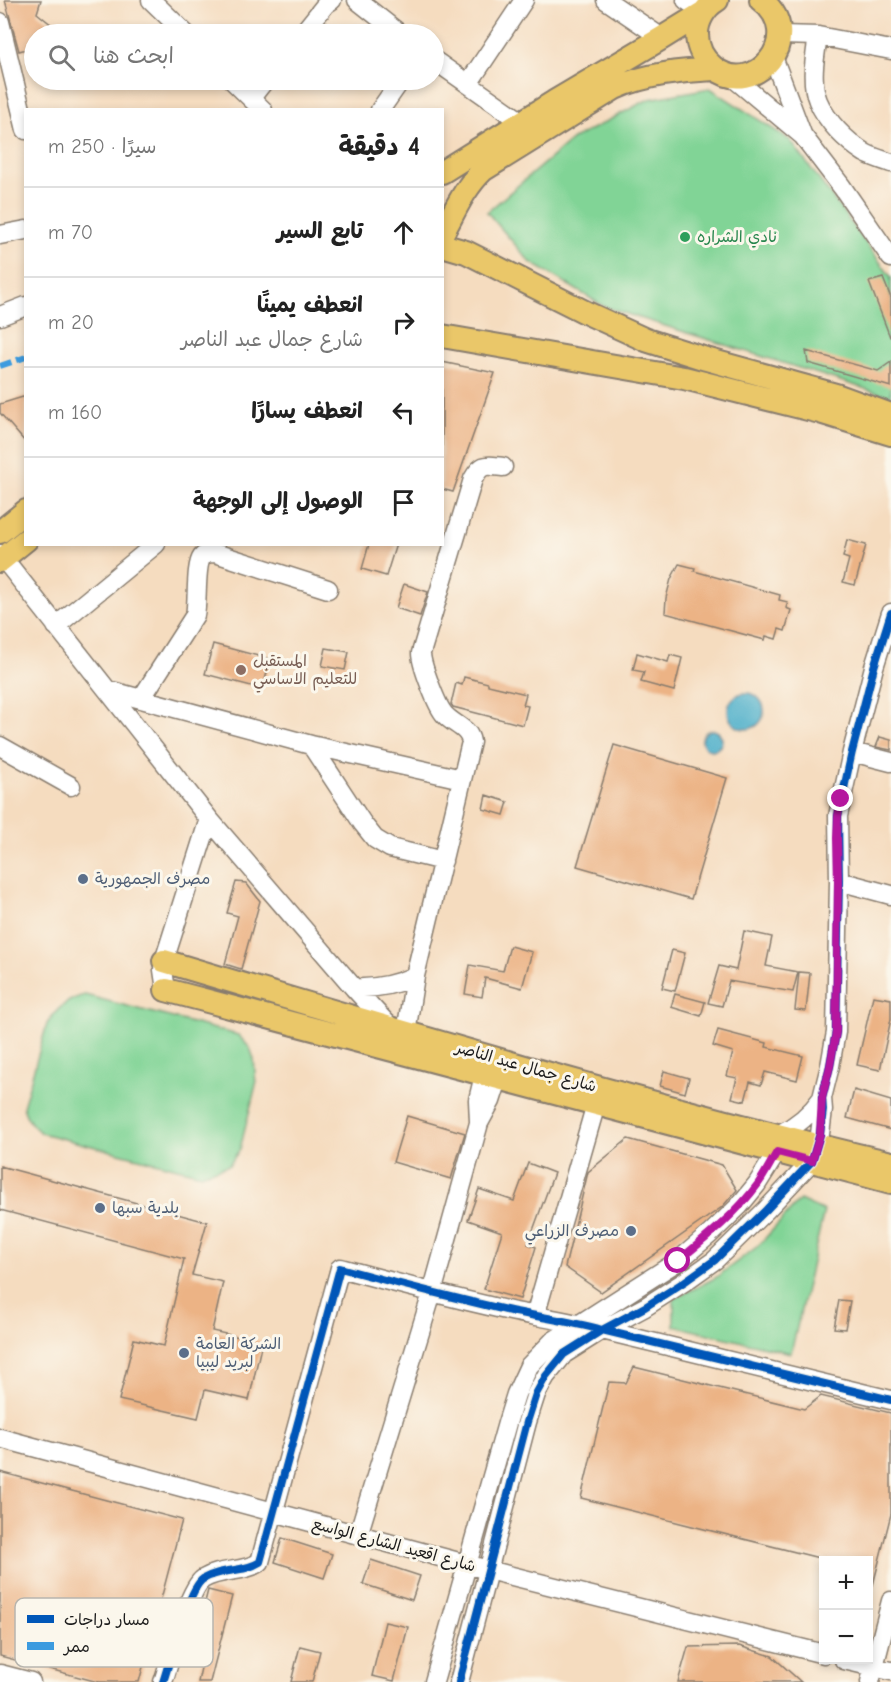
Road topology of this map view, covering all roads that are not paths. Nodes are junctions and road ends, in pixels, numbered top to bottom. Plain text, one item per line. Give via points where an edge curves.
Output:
1 (151, 0) edge
2 (357, 0) edge
3 (524, 0) edge
4 (606, 0) edge
5 (761, 0) edge
6 (785, 0) edge
7 (326, 1) edge
8 (702, 4) edge
9 (0, 22) edge
10 (176, 24) edge
11 (309, 24) edge
12 (387, 24) edge
13 (780, 30) junction
14 (818, 36) junction
15 (662, 38) junction
16 (891, 50) edge
17 (773, 57) junction
18 (5, 58) edge
19 (444, 67) edge
20 (723, 72) junction
21 (468, 84) junction
22 (242, 90) edge
23 (394, 90) edge
24 (257, 104) edge
25 (381, 108) edge
26 (522, 122) junction
27 (24, 123) edge
28 (803, 136) junction
29 (891, 163) edge
30 (444, 171) edge
31 (24, 230) edge
32 (444, 230) edge
33 (0, 235) edge
34 (444, 245) edge
35 (891, 258) edge
36 (24, 307) edge
37 (0, 315) edge
38 (444, 336) edge
39 (891, 415) edge
40 (891, 434) edge
41 (503, 467) dead end
42 (24, 513) edge
43 (0, 532) edge
44 (24, 541) edge
45 (154, 546) edge
46 (1, 558) edge
47 (328, 589) dead end
48 (891, 614) edge
49 (56, 626) junction
50 (108, 690) junction
51 (141, 699) junction
52 (311, 745) junction
53 (0, 746) edge
54 (852, 752) junction
55 (891, 762) edge
56 (462, 779) junction
57 (71, 786) dead end
58 (209, 819) junction
59 (443, 861) junction
60 (838, 881) junction
61 (891, 895) edge
62 (164, 961) junction
63 (415, 976) junction
64 (354, 988) junction
65 (166, 990) joint
66 (395, 1037) junction
67 (494, 1068) junction
68 (822, 1098) junction
69 (596, 1104) junction
70 (777, 1144) junction
71 (815, 1153) junction
72 (891, 1163) edge
73 (891, 1182) edge
74 (432, 1293) junction
75 (535, 1316) junction
76 (579, 1323) junction
77 (602, 1330) junction
78 (891, 1400) edge
79 (0, 1438) edge
80 (274, 1513) junction
81 (358, 1535) junction
82 (466, 1564) junction
83 (488, 1570) junction
84 (191, 1598) edge
85 (891, 1602) edge
86 (819, 1653) edge
87 (856, 1664) edge
88 (168, 1667) edge
89 (878, 1673) edge
90 (7, 1677) edge
91 (31, 1682) edge
92 (163, 1682) edge
93 (434, 1682) edge
94 (459, 1682) edge

1 - 10 street
2 - 12 street
3 - 21 street
4 - 15 street
5 - 13 main road via 775,15
6 - 13 main road
7 - 11 street
8 - 15 main road
8 - 20 main road via 697,32 701,53
9 - 18 street
13 - 14 street
13 - 17 main road
14 - 16 street
14 - 29 street via 814,85 818,101 833,125 851,142 866,154
15 - 26 main road
17 - 20 main road via 754,73 743,76
17 - 28 street
18 - 27 street
19 - 21 street
20 - 28 street
20 - 32 main road via 661,74 615,88 483,170 462,196
21 - 26 street
22 - 24 street
23 - 25 street
26 - 30 main road
28 - 35 street
31 - 33 street
34 - 39 main road via 646,340 836,395
36 - 37 street
38 - 40 main road via 684,378
41 - 56 street via 482,466 473,480 421,653 443,714 470,737
42 - 43 main road
44 - 46 main road
45 - 49 street
46 - 49 street
47 - 51 street via 215,554 204,555 198,566 195,615
48 - 54 street
49 - 50 street
50 - 51 street
50 - 58 street
51 - 52 street
52 - 56 street
52 - 59 street via 375,839 390,848
53 - 57 street
54 - 55 street
54 - 60 street via 838,816
56 - 59 street
58 - 62 street
58 - 64 street
59 - 63 street
60 - 61 street
60 - 68 street via 836,1032
62 - 65 street
62 - 66 main road, شارع جمال عبد الناصر
63 - 64 street via 392,985
63 - 66 street
64 - 66 street
65 - 66 main road, شارع جمال عبد الناصر via 312,1028
66 - 67 main road, شارع جمال عبد الناصر
67 - 69 main road, شارع جمال عبد الناصر
67 - 70 main road, شارع جمال عبد الناصر via 612,1092
67 - 74 street via 478,1100 479,1123
68 - 70 street
68 - 71 street via 822,1122
69 - 70 main road, شارع جمال عبد الناصر
69 - 75 street
70 - 71 main road, شارع جمال عبد الناصر
70 - 76 street via 757,1184 711,1234 678,1261
71 - 72 main road, شارع جمال عبد الناصر
71 - 73 main road, شارع جمال عبد الناصر
71 - 77 street via 766,1210 715,1260 645,1307
74 - 75 street
74 - 80 street via 340,1268
74 - 81 street
75 - 76 street
76 - 77 street
76 - 82 street via 553,1341 529,1366 516,1394
77 - 78 street
77 - 83 street via 564,1354 536,1394
79 - 80 street, شارع اقعيد الشارع الواسع
80 - 81 street, شارع اقعيد الشارع الواسع
80 - 84 street via 260,1562 201,1580
81 - 82 street, شارع اقعيد الشارع الواسع
82 - 83 street, شارع اقعيد الشارع الواسع
82 - 93 street
83 - 86 street, شارع اقعيد الشارع الواسع
83 - 94 street
85 - 89 street
87 - 89 street
88 - 92 street
90 - 91 street

